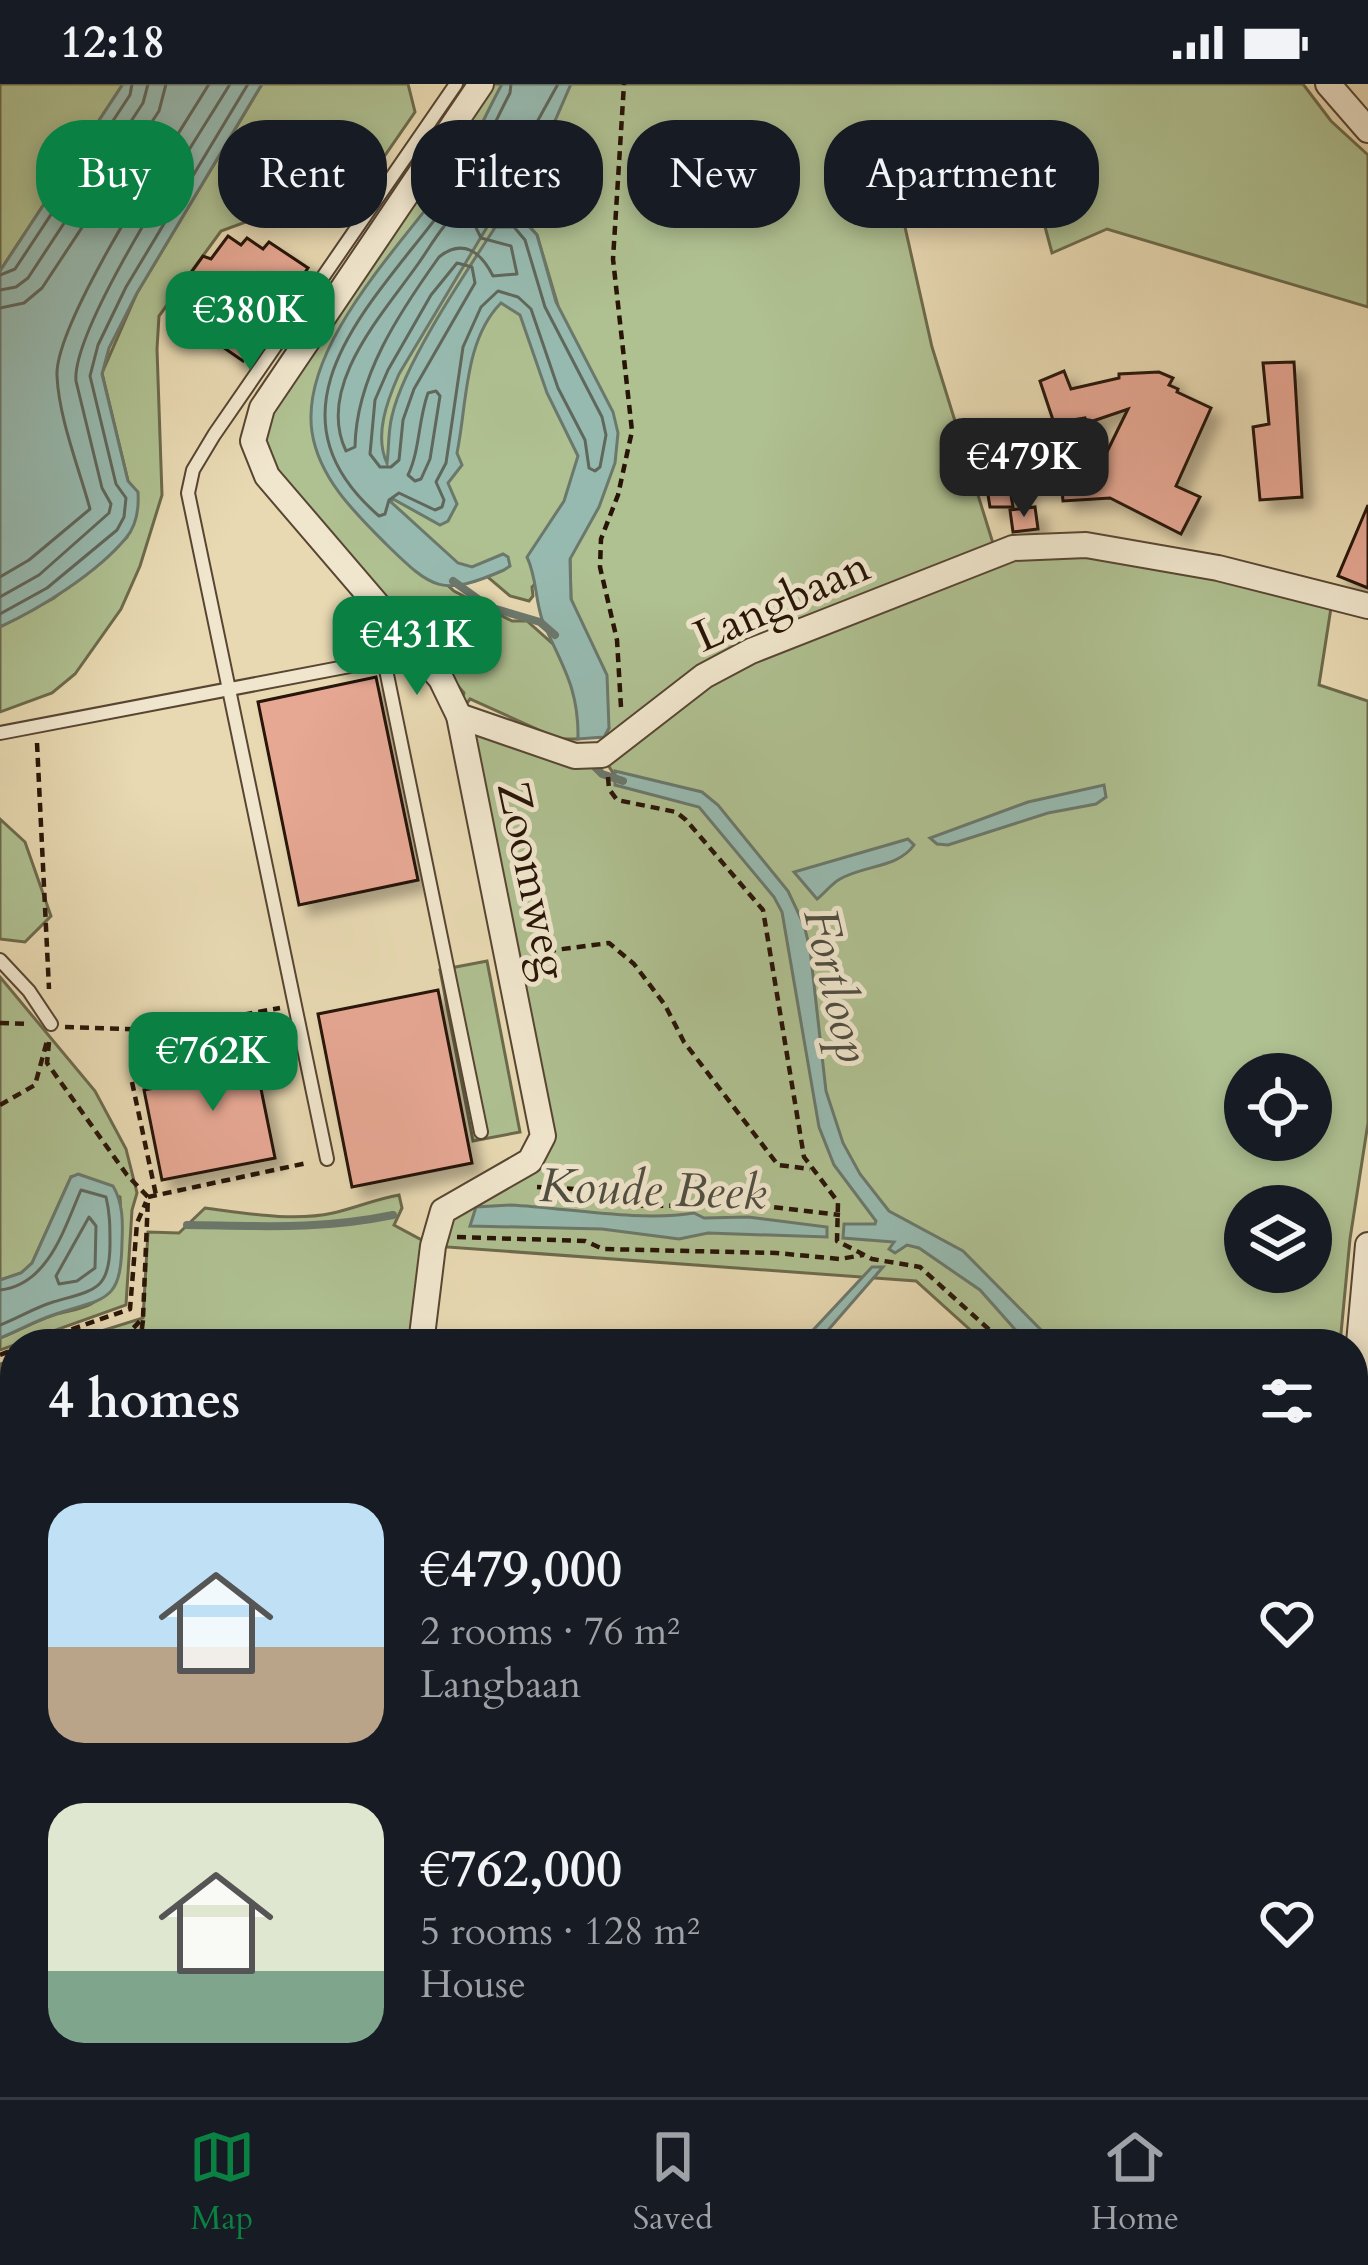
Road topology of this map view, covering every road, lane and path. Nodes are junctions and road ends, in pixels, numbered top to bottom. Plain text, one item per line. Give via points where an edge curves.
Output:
1 (457, 84) edge
2 (481, 84) edge
3 (624, 84) edge
4 (1328, 84) edge
5 (1368, 130) edge
6 (1368, 606) edge
7 (419, 652) junction
8 (384, 660) junction
9 (229, 688) junction
10 (459, 716) junction
11 (36, 725) junction
12 (0, 733) edge
13 (598, 752) junction
14 (608, 785) dead end
15 (507, 956) junction
16 (0, 960) edge
17 (297, 1005) junction
18 (0, 1023) edge
19 (51, 1024) junction
20 (132, 1082) dead end
21 (0, 1105) edge
22 (481, 1132) dead end
23 (328, 1159) joint
24 (810, 1169) junction
25 (489, 1184) junction
26 (152, 1196) junction
27 (838, 1218) junction
28 (436, 1236) junction
29 (1368, 1245) edge
30 (863, 1255) junction
31 (143, 1318) junction
32 (72, 1329) edge
33 (132, 1329) edge
34 (142, 1329) edge
35 (423, 1329) edge
36 (988, 1329) edge
37 (1360, 1329) edge

1 - 9 lane via 193,470 188,493
2 - 7 street, Zoomweg via 262,408 253,441 267,476
3 - 13 path via 613,259 632,431 600,567 620,662 621,717
4 - 5 street
6 - 13 street, Langbaan via 1086,545 1013,548 751,651
7 - 8 lane
7 - 10 street, Zoomweg
8 - 9 lane
8 - 22 lane
9 - 11 lane
9 - 17 lane
10 - 13 street
10 - 15 street, Zoomweg
11 - 12 lane
11 - 19 path
14 - 24 path via 617,800 686,820 763,910
15 - 24 path via 609,943 634,964 778,1165
15 - 25 street, Zoomweg via 543,1136 530,1161
16 - 19 lane
17 - 19 path via 158,1030
17 - 23 lane
18 - 19 path
19 - 21 path via 35,1085
19 - 26 path via 46,1063
20 - 26 path
23 - 26 path
24 - 27 path via 838,1202
25 - 27 path via 574,1189 605,1202 756,1205
25 - 28 street, Zoomweg via 443,1210
26 - 31 path
26 - 32 path via 137,1223 130,1309
27 - 30 path via 837,1241
28 - 30 path
28 - 35 street
29 - 37 street
30 - 36 path via 920,1267
31 - 33 path
31 - 34 path

